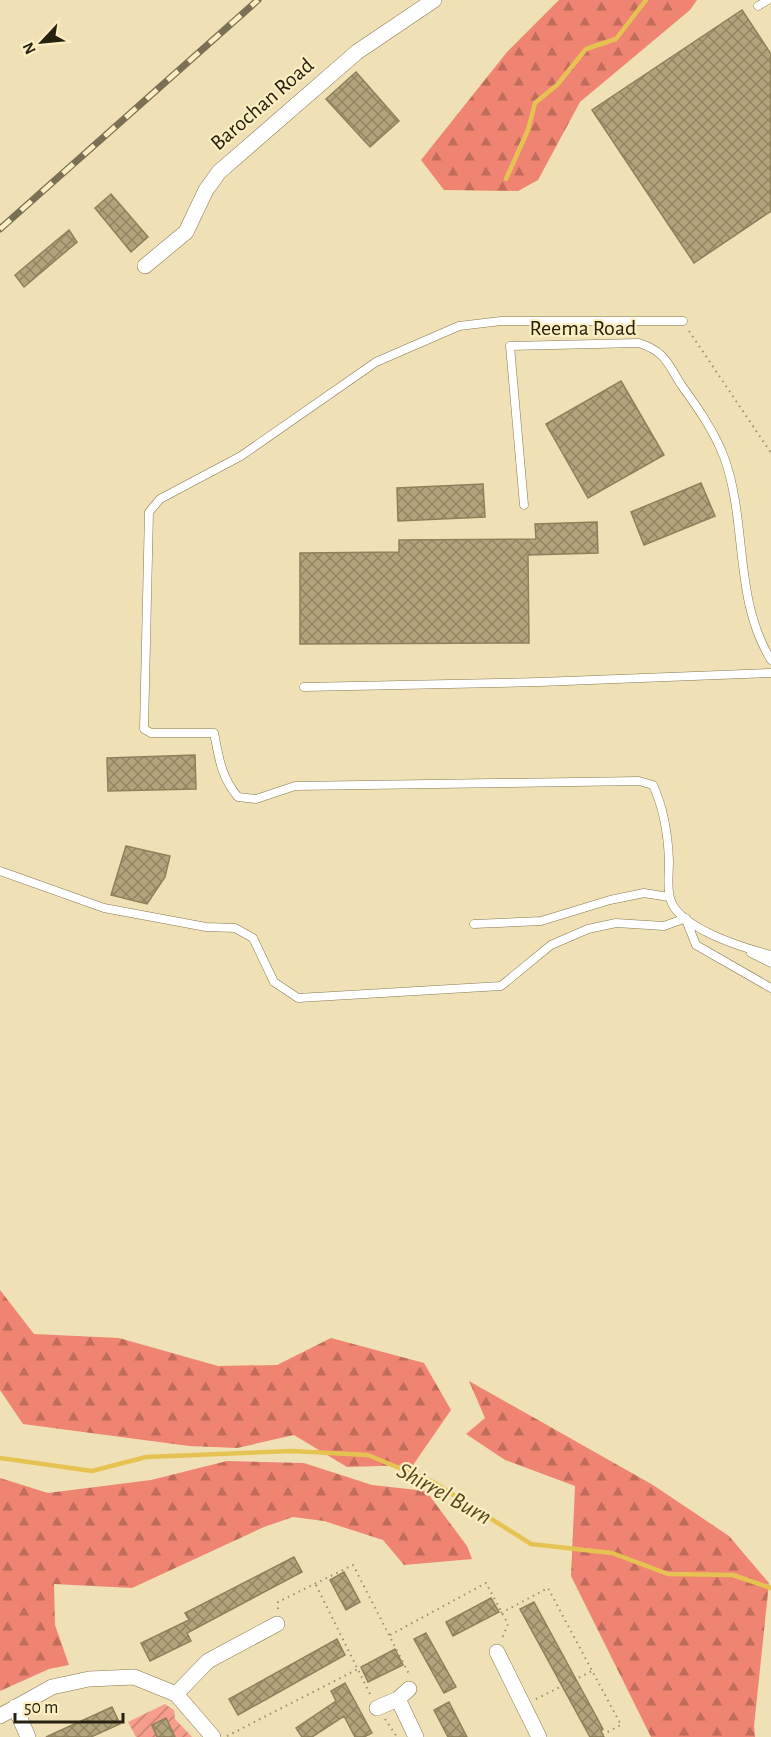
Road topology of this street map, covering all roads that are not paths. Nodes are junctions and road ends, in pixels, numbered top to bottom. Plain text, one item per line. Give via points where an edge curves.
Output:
1 (434, 0) edge
2 (768, 0) edge
3 (758, 6) dead end
4 (144, 266) dead end
5 (683, 321) road end
6 (524, 505) dead end
7 (771, 660) edge
8 (771, 673) edge
9 (304, 687) dead end
10 (0, 871) edge
11 (669, 897) junction
12 (686, 918) junction
13 (474, 924) dead end
14 (736, 946) junction
15 (771, 955) edge
16 (771, 963) edge
17 (771, 988) edge
18 (277, 1624) road end
19 (497, 1652) dead end
20 (176, 1694) junction
21 (15, 1707) junction
22 (377, 1708) road end
23 (0, 1716) edge
24 (28, 1737) edge
25 (213, 1737) edge
26 (416, 1737) edge
27 (539, 1737) edge

1 - 4 street, Barochan Road via 357,52 219,172 186,232
2 - 3 lane
5 - 11 lane via 501,321 459,326 376,362 241,456 160,499 149,512 144,729 151,733 214,733 226,783 238,797 256,799 295,786 639,781 653,785 661,801 668,845
6 - 7 lane, Reema Road via 510,346 639,343 658,349 703,415 723,456 750,614 758,639
8 - 9 lane
10 - 12 lane via 104,908 206,927 235,928 253,938 274,982 298,998 501,986 551,945 588,929 616,923 664,926
11 - 12 lane via 675,910
11 - 13 lane via 644,893 541,921
12 - 14 lane
12 - 17 lane via 696,945
14 - 15 lane
14 - 16 lane
18 - 20 street via 208,1661
19 - 27 street
20 - 21 street via 134,1677 89,1679 52,1687
20 - 25 street
21 - 23 street
21 - 24 street
22 - 26 street via 403,1694

